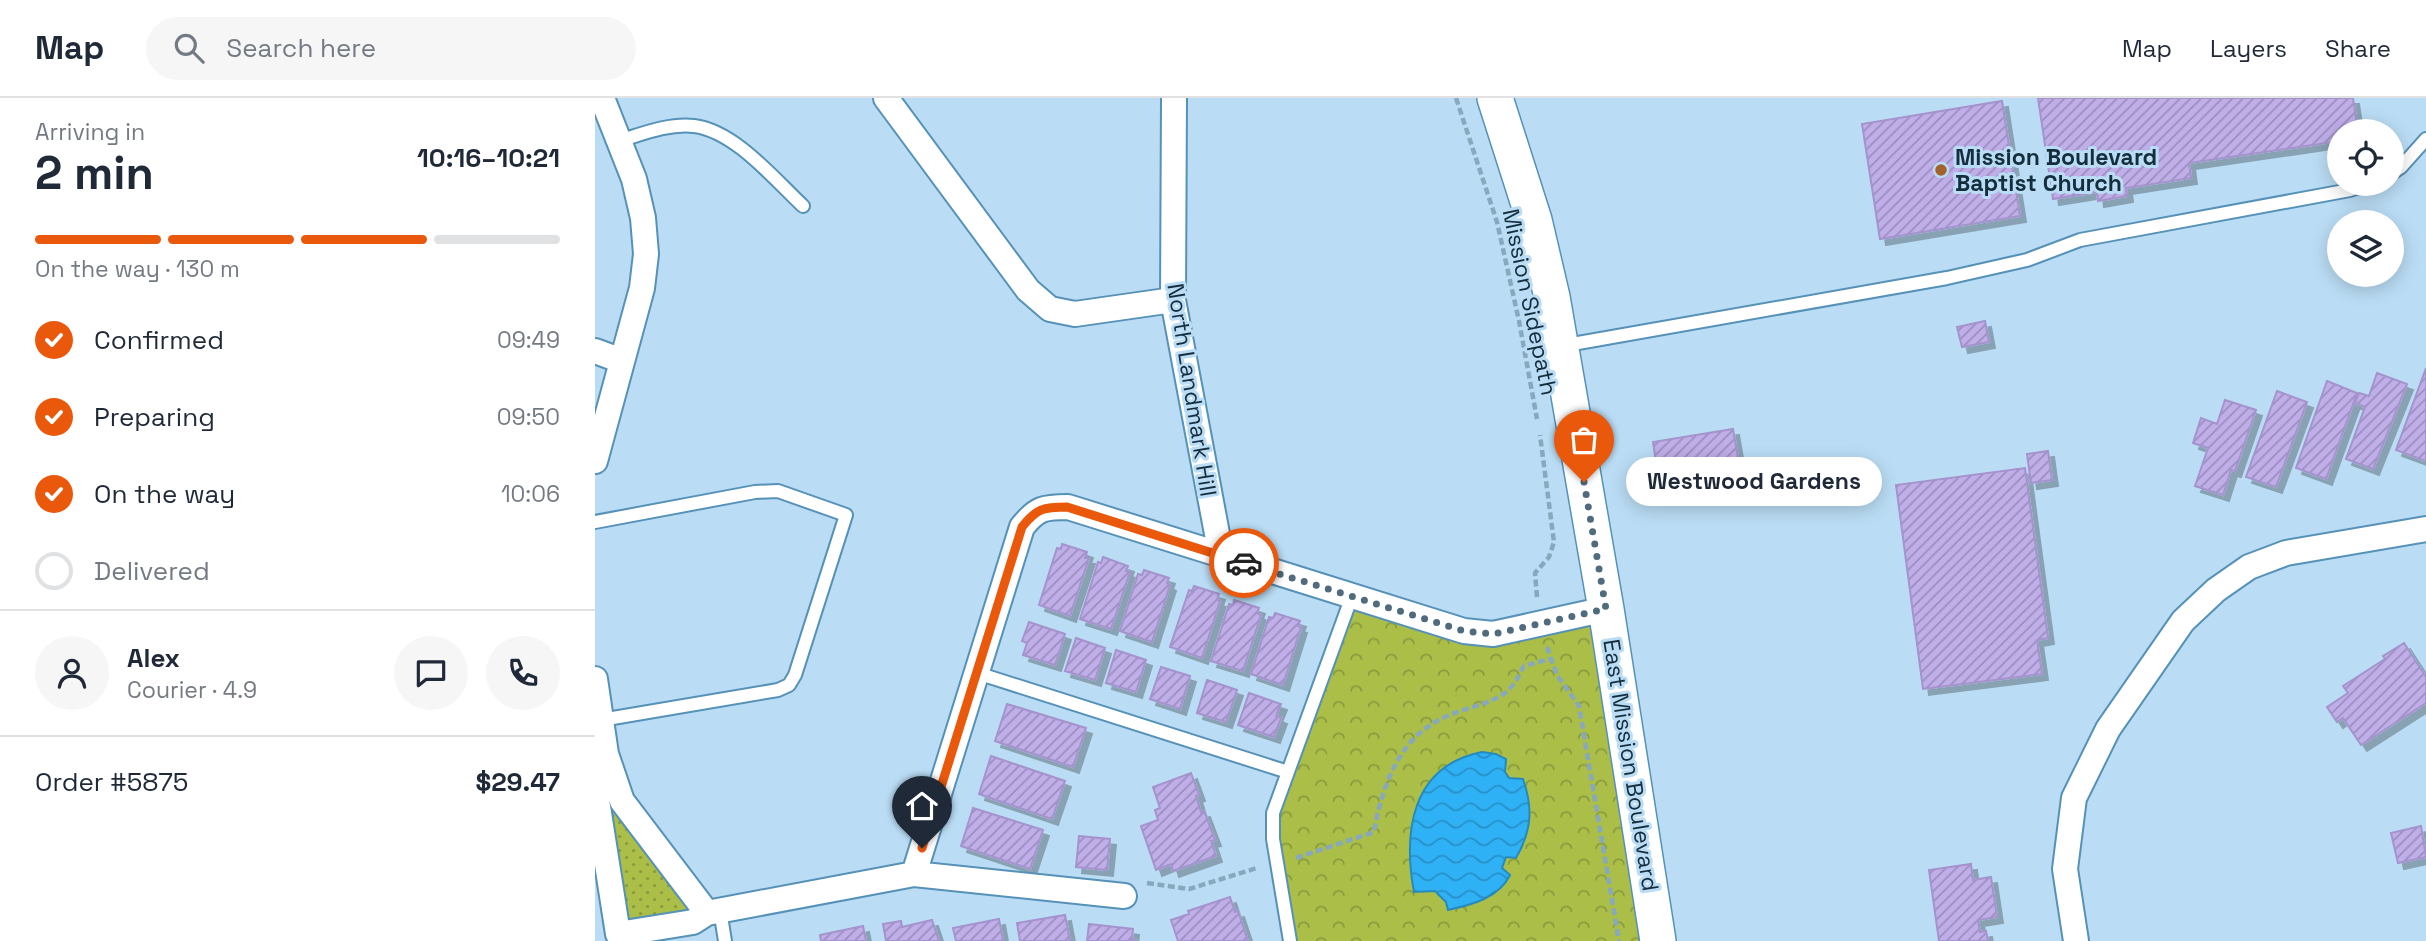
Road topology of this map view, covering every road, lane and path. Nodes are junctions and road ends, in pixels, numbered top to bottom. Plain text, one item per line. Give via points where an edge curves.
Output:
1 (602, 98) edge
2 (886, 98) edge
3 (1174, 98) edge
4 (1457, 98) edge
5 (1495, 98) edge
6 (2426, 139) edge
7 (619, 141) junction
8 (2404, 163) edge
9 (2327, 194) edge
10 (803, 206) dead end
11 (1173, 300) junction
12 (1561, 346) junction
13 (595, 351) edge
14 (622, 361) junction
15 (1538, 421) dead end
16 (1540, 434) dead end
17 (595, 461) edge
18 (595, 523) edge
19 (2426, 529) edge
20 (1221, 555) junction
21 (1537, 594) dead end
22 (1352, 596) junction
23 (1606, 609) junction
24 (1547, 643) dead end
25 (1550, 659) junction
26 (977, 673) junction
27 (595, 679) edge
28 (601, 720) junction
29 (606, 754) junction
30 (1288, 772) junction
31 (1277, 864) junction
32 (914, 874) junction
33 (1124, 896) joint
34 (714, 912) junction
35 (725, 941) edge
36 (1290, 941) edge
37 (1619, 941) edge
38 (1658, 941) edge
39 (2076, 941) edge

1 - 7 street
2 - 11 street via 1028,290 1050,309 1075,314
3 - 11 street, North Landmark Hill
4 - 15 path, Mission Sidepath via 1497,222
5 - 12 main road, East Mission Boulevard via 1534,220
6 - 8 lane
7 - 10 lane via 694,126 721,135
7 - 14 street via 634,179 646,254 642,288
9 - 12 lane via 2080,240 2027,260 1947,278
11 - 20 street, North Landmark Hill
12 - 23 main road, East Mission Boulevard
13 - 14 street
14 - 17 street
16 - 21 path via 1554,542 1549,557 1535,573
18 - 28 lane via 755,492 778,492 846,515 789,684 778,690
19 - 39 street via 2286,553 2249,567 2183,621 2108,729 2074,798 2065,869
20 - 22 street
20 - 26 street via 1067,507 1047,507 1022,527
22 - 23 street via 1464,631 1493,634
22 - 30 lane
23 - 38 main road, East Mission Boulevard
24 - 25 path
25 - 31 path via 1524,666 1514,684 1494,699 1424,729 1388,778 1374,832
25 - 37 path via 1579,706
26 - 30 lane
26 - 32 street
27 - 28 street
28 - 29 street
29 - 34 street via 622,801
29 - 34 street via 597,800 618,934 693,922
30 - 31 lane via 1273,813
31 - 33 path via 1189,889 1138,882
31 - 36 lane
32 - 33 street
32 - 34 street
34 - 35 lane

